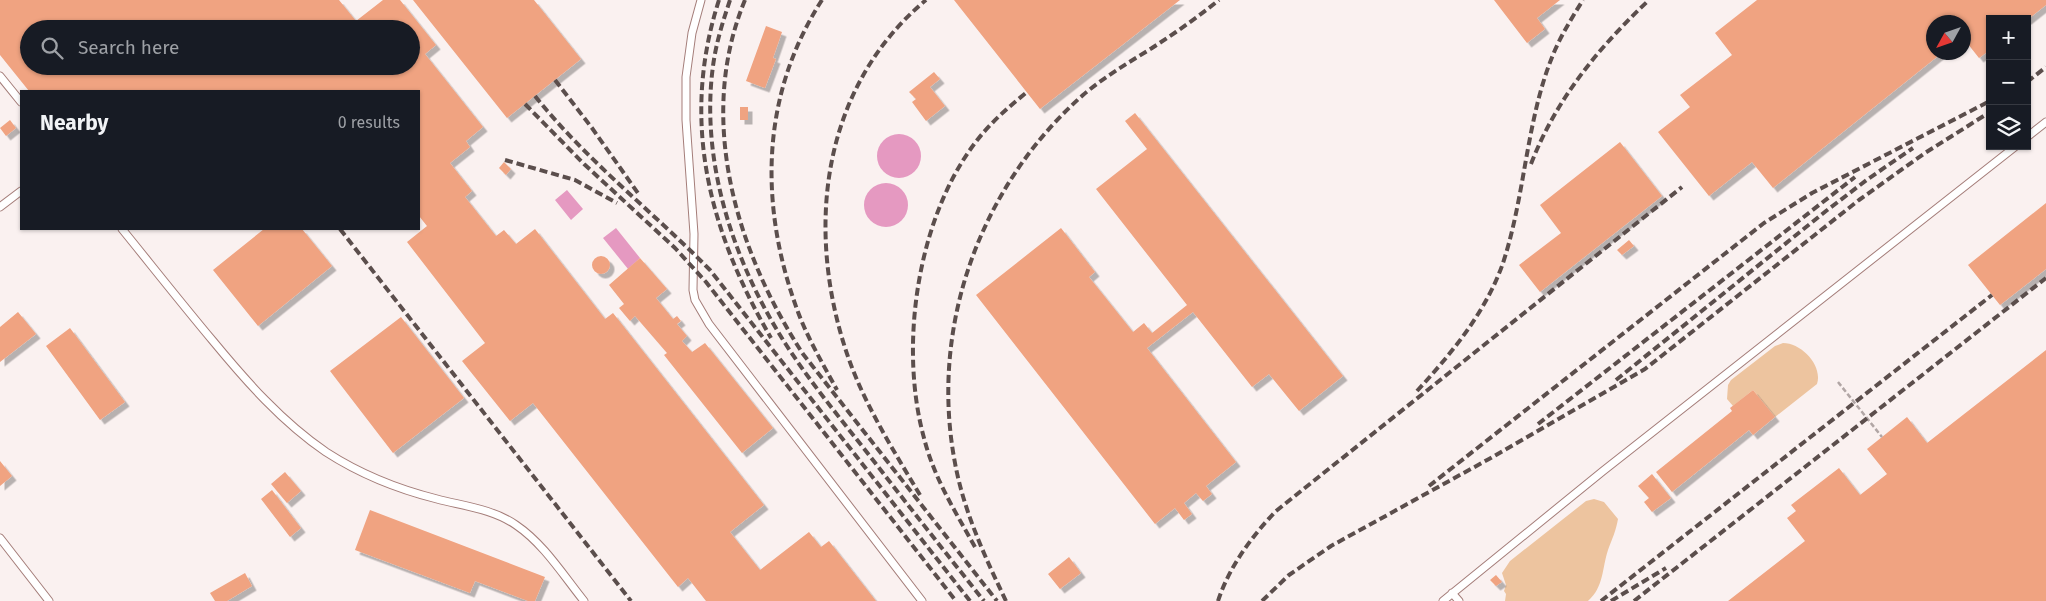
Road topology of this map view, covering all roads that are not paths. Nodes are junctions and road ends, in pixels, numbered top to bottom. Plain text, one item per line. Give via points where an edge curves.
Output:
1 (701, 0) edge
2 (0, 76) edge
3 (20, 101) edge
4 (2046, 122) edge
5 (2031, 134) edge
6 (2011, 150) edge
7 (20, 192) edge
8 (0, 207) edge
9 (123, 230) edge
10 (0, 538) edge
11 (1452, 593) junction
12 (49, 601) edge
13 (584, 601) edge
14 (922, 601) edge
15 (1443, 601) edge
16 (1459, 601) edge

1 - 14 lane via 692,33 686,97 695,300 715,332
2 - 3 lane
4 - 5 lane
6 - 11 lane
7 - 8 lane
9 - 13 lane via 236,368 300,432 324,451 375,479 483,510 514,524 542,549
10 - 12 lane
11 - 15 lane
11 - 16 lane

